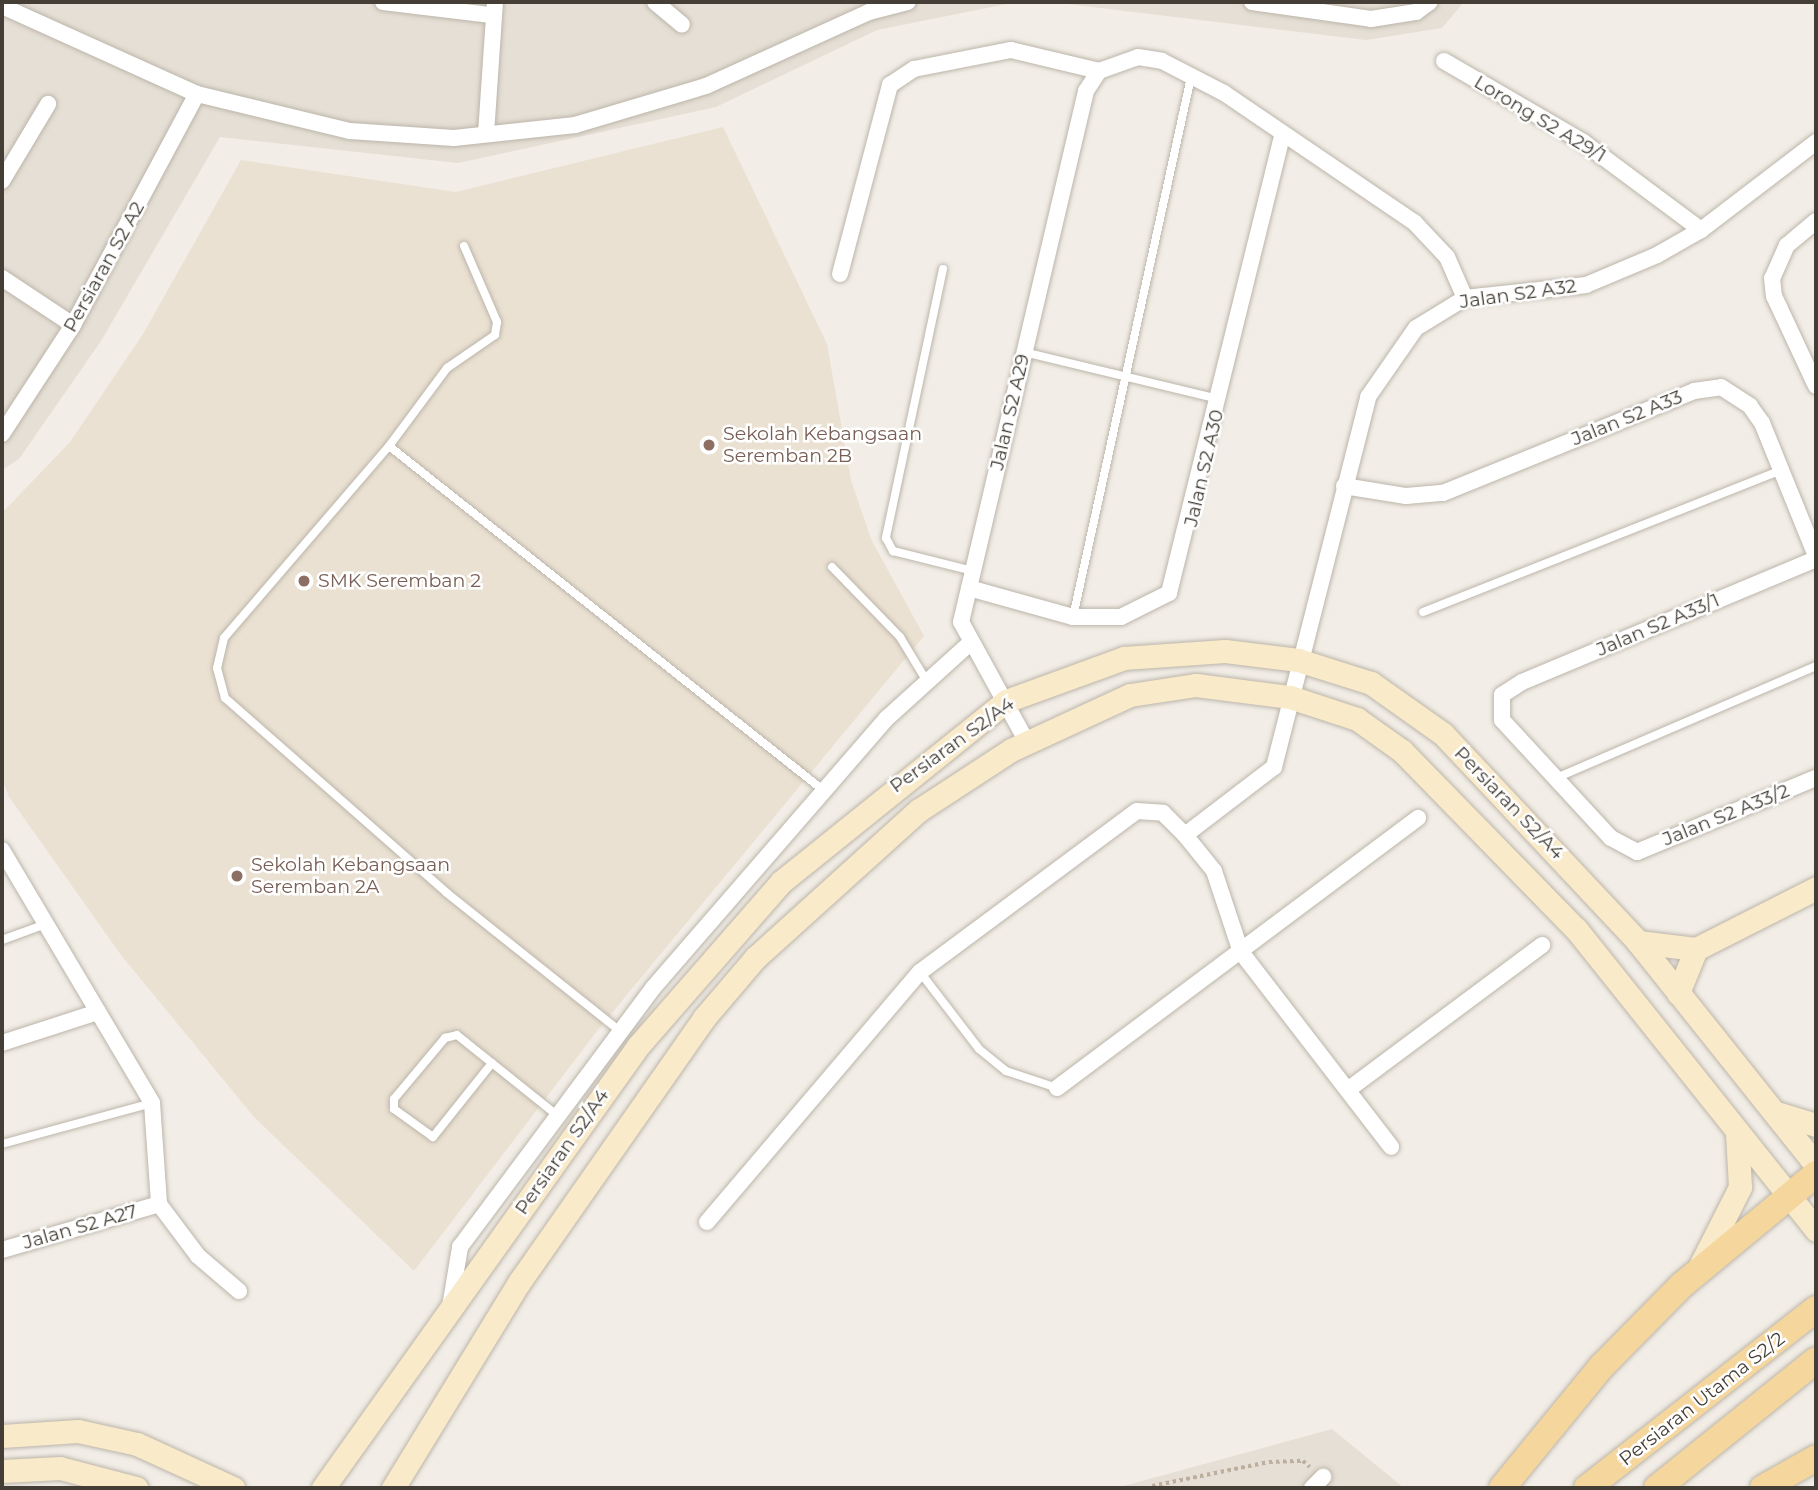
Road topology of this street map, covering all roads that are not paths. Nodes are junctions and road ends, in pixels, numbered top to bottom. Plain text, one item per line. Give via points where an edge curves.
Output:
1 (383, 2) edge
2 (655, 2) edge
3 (908, 2) edge
4 (1252, 2) edge
5 (1430, 2) edge
6 (2, 6) edge
7 (867, 7) edge
8 (493, 8) edge
9 (681, 24) dead end
10 (1444, 61) dead end
11 (1099, 71) junction
12 (1192, 74) junction
13 (197, 94) junction
14 (48, 104) dead end
15 (486, 134) junction
16 (1282, 135) junction
17 (1814, 150) edge
18 (2, 181) edge
19 (1816, 221) edge
20 (1701, 230) junction
21 (464, 246) dead end
22 (943, 269) dead end
23 (840, 274) dead end
24 (2, 278) edge
25 (1465, 298) junction
26 (73, 325) junction
27 (1024, 352) junction
28 (1126, 379) junction
29 (1816, 386) edge
30 (1220, 399) junction
31 (2, 434) edge
32 (389, 446) junction
33 (1781, 470) junction
34 (1344, 486) junction
35 (1816, 557) edge
36 (832, 567) dead end
37 (971, 580) junction
38 (1423, 612) dead end
39 (1073, 617) junction
40 (969, 644) junction
41 (1298, 660) junction
42 (1816, 666) edge
43 (926, 680) junction
44 (1290, 697) junction
45 (1006, 701) junction
46 (1027, 742) junction
47 (1816, 778) edge
48 (1553, 779) junction
49 (822, 790) junction
50 (1418, 818) dead end
51 (1185, 835) junction
52 (2, 850) edge
53 (1816, 888) edge
54 (46, 924) junction
55 (2, 940) edge
56 (1638, 942) junction
57 (1542, 945) dead end
58 (1696, 949) junction
59 (1241, 952) junction
60 (920, 972) junction
61 (1678, 993) junction
62 (98, 1012) junction
63 (620, 1031) junction
64 (2, 1043) edge
65 (638, 1046) junction
66 (492, 1063) junction
67 (1057, 1088) joint
68 (1349, 1089) junction
69 (152, 1103) junction
70 (1774, 1111) junction
71 (557, 1115) junction
72 (1816, 1125) edge
73 (1737, 1131) junction
74 (2, 1144) edge
75 (1391, 1147) dead end
76 (1816, 1166) edge
77 (1816, 1174) edge
78 (1788, 1194) junction
79 (159, 1204) junction
80 (707, 1222) dead end
81 (1816, 1230) edge
82 (2, 1250) edge
83 (1698, 1269) junction
84 (239, 1291) dead end
85 (1816, 1309) edge
86 (450, 1313) junction
87 (1816, 1360) edge
88 (2, 1436) edge
89 (1816, 1458) edge
90 (2, 1471) edge
91 (136, 1488) edge
92 (233, 1488) edge
93 (324, 1488) edge
94 (393, 1488) edge
95 (1502, 1488) edge
96 (1587, 1488) edge
97 (1657, 1488) edge
98 (1763, 1488) edge

1 - 8 street
2 - 9 street
3 - 7 street
4 - 5 street via 1371,19 1416,12
6 - 13 street
7 - 15 street via 706,86 575,125
8 - 15 street
10 - 20 street, Lorong S2 A29/1 via 1583,142
11 - 12 street via 1138,57
11 - 23 street via 1011,50 914,69 890,85
11 - 27 street, Jalan S2 A29 via 1086,91
12 - 16 street
12 - 28 lane
13 - 15 street via 350,131
13 - 26 street, Persiaran S2 A2
14 - 18 street
16 - 25 street via 1414,222 1447,257
16 - 30 street, Jalan S2 A30
17 - 20 street, Jalan S2 A32
19 - 29 street via 1787,245 1772,278 1774,296
20 - 25 street, Jalan S2 A32 via 1586,285
21 - 32 lane via 497,322 495,335 447,368
22 - 37 lane via 886,538 893,551
24 - 26 street
25 - 34 street, Jalan S2 A32 via 1416,328 1384,366 1368,397
26 - 31 street, Persiaran S2 A2
27 - 28 lane
27 - 37 street, Jalan S2 A29
28 - 30 lane
28 - 39 lane
30 - 39 street, Jalan S2 A30 via 1169,593 1121,617
32 - 49 lane
32 - 63 lane via 224,638 217,668 225,698 447,893
33 - 34 street, Jalan S2 A33 via 1750,406 1721,387 1694,391 1443,493 1406,496
33 - 35 street, Jalan S2 A33
33 - 38 lane
34 - 41 street, Jalan S2 A32
35 - 48 street, Jalan S2 A33/1 via 1502,695 1502,720
36 - 43 lane via 900,637
37 - 39 street, Jalan S2 A30
37 - 40 street, Jalan S2 A29 via 961,622
40 - 43 street
40 - 45 street, Jalan S2 A29
41 - 44 street, Jalan S2 A32
41 - 45 main road, Persiaran S2/A4 via 1225,651 1124,659
41 - 56 main road, Persiaran S2/A4 via 1370,683 1443,734
42 - 48 lane
43 - 49 street
44 - 46 main road, Persiaran S2/A4 via 1195,685 1130,695
44 - 51 street, Jalan S2 A32 via 1274,767
44 - 73 main road, Persiaran S2/A4 via 1357,719 1433,780 1576,929
45 - 46 street, Jalan S2 A29
45 - 65 main road, Persiaran S2/A4 via 780,882
46 - 94 main road, Persiaran S2/A4 via 919,810 836,878 704,1018 520,1281
47 - 48 street, Jalan S2 A33/2 via 1637,852 1611,838
49 - 63 street
50 - 59 street
51 - 59 street via 1214,871
51 - 60 street via 1163,813 1137,811
52 - 54 street
53 - 58 main road
54 - 55 lane
54 - 62 street
56 - 58 main road
56 - 61 main road, Persiaran S2/A4
57 - 68 street
58 - 61 main road
59 - 67 street
59 - 68 street
60 - 67 lane via 979,1049 1006,1071
60 - 80 street
61 - 70 main road, Persiaran S2/A4
62 - 64 street
62 - 69 street
63 - 65 street
63 - 71 street
65 - 86 main road, Persiaran S2/A4
66 - 66 lane via 450,1035 394,1099 394,1109 433,1136
66 - 71 lane
68 - 75 street
69 - 74 lane
69 - 79 street
70 - 72 main road
70 - 76 main road, Persiaran S2/A4
71 - 86 street via 460,1247
73 - 78 main road, Persiaran S2/A4
73 - 83 main road via 1740,1187
77 - 78 main road
78 - 81 main road, Persiaran S2/A4
78 - 83 main road
79 - 82 street, Jalan S2 A27
79 - 84 street via 198,1256
83 - 95 main road via 1602,1366
85 - 96 main road, Persiaran Utama S2/2
86 - 93 main road, Persiaran S2/A4
87 - 97 main road, Persiaran Utama S2/2
88 - 92 main road via 78,1431 137,1444
89 - 98 main road
90 - 91 main road via 60,1468

